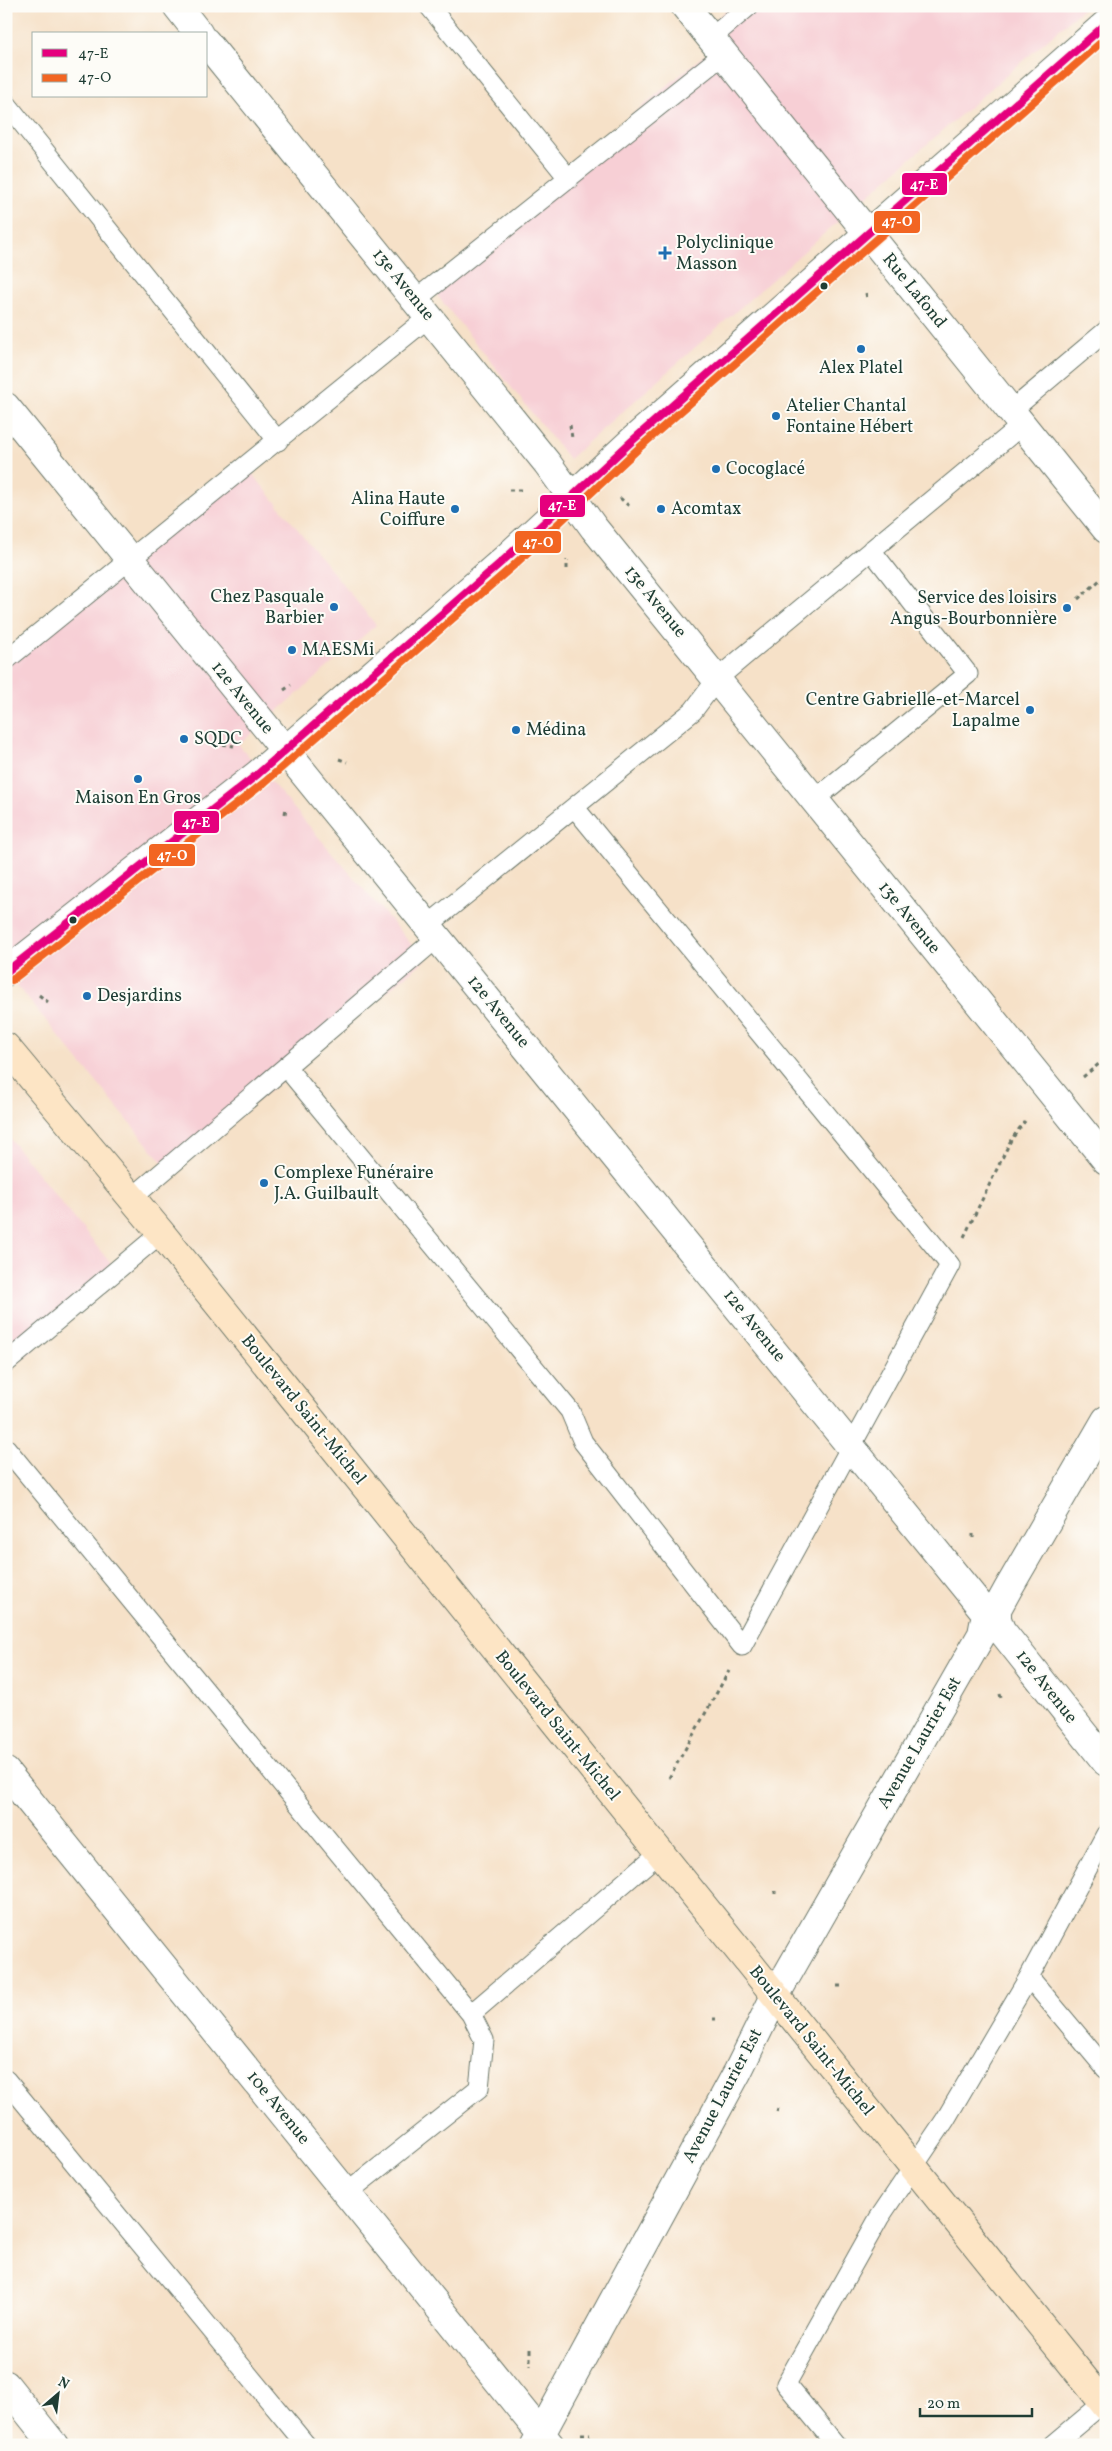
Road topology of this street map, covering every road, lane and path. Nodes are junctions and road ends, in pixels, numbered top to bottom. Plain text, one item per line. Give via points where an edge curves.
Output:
1 (177, 6) edge
2 (429, 6) edge
3 (685, 6) edge
4 (749, 6) edge
5 (1106, 24) edge
6 (197, 32) edge
7 (208, 44) edge
8 (717, 46) junction
9 (6, 103) edge
10 (569, 178) junction
11 (868, 232) junction
12 (866, 293) dead end
13 (867, 299) dead end
14 (422, 308) junction
15 (1106, 331) edge
16 (6, 407) edge
17 (1017, 418) junction
18 (570, 425) dead end
19 (572, 438) dead end
20 (278, 440) junction
21 (509, 490) dead end
22 (521, 490) dead end
23 (572, 497) junction
24 (620, 498) dead end
25 (629, 506) dead end
26 (1106, 529) edge
27 (871, 550) junction
28 (568, 560) dead end
29 (131, 561) junction
30 (567, 569) dead end
31 (1100, 580) dead end
32 (1078, 599) dead end
33 (6, 660) edge
34 (718, 679) junction
35 (291, 685) dead end
36 (284, 690) dead end
37 (215, 743) dead end
38 (234, 746) dead end
39 (283, 750) junction
40 (339, 760) dead end
41 (348, 762) dead end
42 (814, 800) junction
43 (286, 808) dead end
44 (575, 808) junction
45 (285, 814) dead end
46 (432, 932) junction
47 (6, 972) edge
48 (39, 995) dead end
49 (48, 1002) dead end
50 (6, 1047) edge
51 (1106, 1058) edge
52 (286, 1068) junction
53 (1083, 1077) dead end
54 (1025, 1121) dead end
55 (1106, 1160) edge
56 (132, 1198) junction
57 (161, 1233) junction
58 (950, 1266) junction
59 (6, 1363) edge
60 (1106, 1420) edge
61 (852, 1446) junction
62 (6, 1448) edge
63 (972, 1534) dead end
64 (973, 1539) dead end
65 (992, 1614) junction
66 (742, 1646) junction
67 (1106, 1762) edge
68 (6, 1772) edge
69 (669, 1778) dead end
70 (1106, 1834) edge
71 (658, 1853) junction
72 (1029, 1977) junction
73 (775, 1996) junction
74 (471, 2014) junction
75 (1106, 2069) edge
76 (6, 2080) edge
77 (913, 2167) junction
78 (347, 2193) junction
79 (530, 2349) dead end
80 (530, 2367) dead end
81 (6, 2385) edge
82 (1104, 2405) edge
83 (542, 2441) edge
84 (835, 2444) edge
85 (54, 2445) edge
86 (306, 2445) edge
87 (1053, 2445) edge

1 - 6 street
2 - 10 lane
3 - 8 street, Rue Lafond
4 - 8 lane
5 - 11 street
7 - 14 street, 13e Avenue
8 - 10 lane
8 - 11 street, Rue Lafond
9 - 20 lane
10 - 14 lane
11 - 17 street, Rue Lafond
11 - 23 street
12 - 13 path
14 - 20 lane
14 - 23 street, 13e Avenue
15 - 17 lane
16 - 29 street, 12e Avenue
17 - 26 street, Rue Lafond
17 - 27 lane
18 - 19 path
20 - 29 lane
21 - 22 path
23 - 34 street, 13e Avenue
23 - 39 street
24 - 25 path
27 - 34 lane
27 - 42 lane via 968,674
28 - 30 path
29 - 33 lane
29 - 39 street, 12e Avenue
31 - 32 path
34 - 42 street, 13e Avenue
34 - 44 lane via 694,711
35 - 36 path
37 - 38 path
39 - 46 street, 12e Avenue
39 - 47 street via 258,774
40 - 41 path
42 - 55 street, 13e Avenue
43 - 45 path
44 - 46 lane
44 - 58 lane
46 - 52 lane
46 - 61 street, 12e Avenue
48 - 49 path
50 - 56 main road, Boulevard Saint-Michel
51 - 53 path
52 - 56 lane
52 - 66 lane via 570,1411 583,1442
54 - 58 path via 1012,1140
56 - 57 main road, Boulevard Saint-Michel
57 - 59 lane
57 - 71 main road, Boulevard Saint-Michel
58 - 61 lane
60 - 65 street, Avenue Laurier Est
61 - 65 street, 12e Avenue
61 - 66 lane
62 - 74 lane
63 - 64 path
65 - 67 street, 12e Avenue via 1001,1630
65 - 73 street, Avenue Laurier Est
66 - 69 path
68 - 78 street, 10e Avenue
70 - 72 lane
71 - 73 main road, Boulevard Saint-Michel
71 - 74 lane
72 - 75 lane
72 - 77 lane via 945,2120
73 - 77 main road, Boulevard Saint-Michel
73 - 83 street, Avenue Laurier Est
74 - 78 lane via 484,2040 479,2088
76 - 86 lane
77 - 82 main road, Boulevard Saint-Michel
77 - 84 lane via 880,2218 786,2384
78 - 83 street, 10e Avenue
79 - 80 path
81 - 85 street
82 - 87 lane

